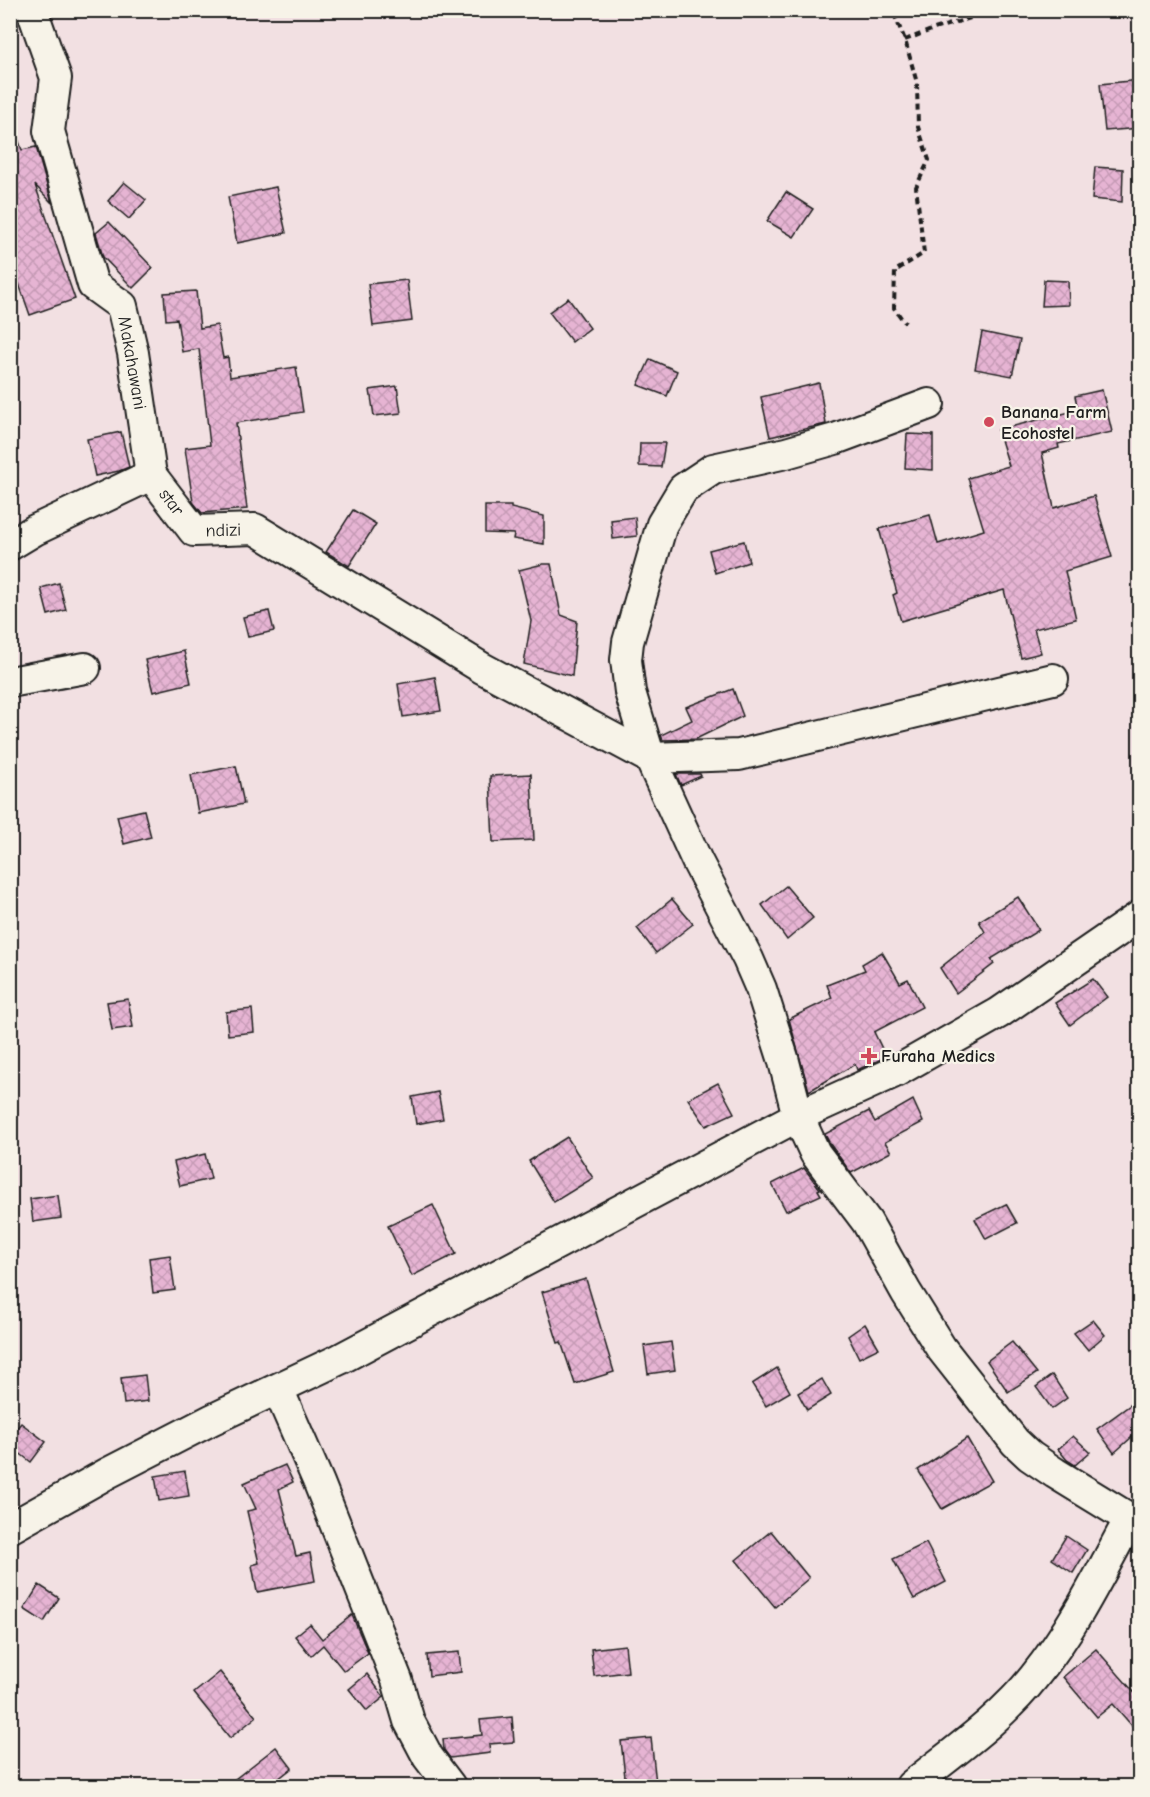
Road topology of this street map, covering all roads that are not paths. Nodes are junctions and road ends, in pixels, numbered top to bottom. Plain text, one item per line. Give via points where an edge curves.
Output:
1 (32, 10) edge
2 (929, 404) dead end
3 (151, 475) junction
4 (194, 531) joint
5 (10, 544) edge
6 (85, 668) dead end
7 (1053, 678) dead end
8 (10, 682) edge
9 (650, 758) junction
10 (1140, 916) edge
11 (798, 1116) junction
12 (278, 1389) junction
13 (1134, 1523) edge
14 (10, 1528) edge
15 (450, 1786) edge
16 (911, 1786) edge

1 - 3 street, Makahawani via 56,78 49,131 93,285 122,306
2 - 9 street via 835,439 713,469 683,489 662,524 626,652 630,692
3 - 4 street, star
3 - 5 street
4 - 9 street, ndizi via 255,529 482,668
6 - 8 street
7 - 9 street via 739,755
9 - 11 street via 761,989
10 - 11 street via 999,1013 897,1071
11 - 12 street
11 - 13 street via 815,1153 867,1222 941,1348 1015,1442 1047,1468
12 - 14 street via 108,1473
12 - 15 street via 324,1494 410,1721 428,1757
13 - 16 street via 1033,1679 953,1755

